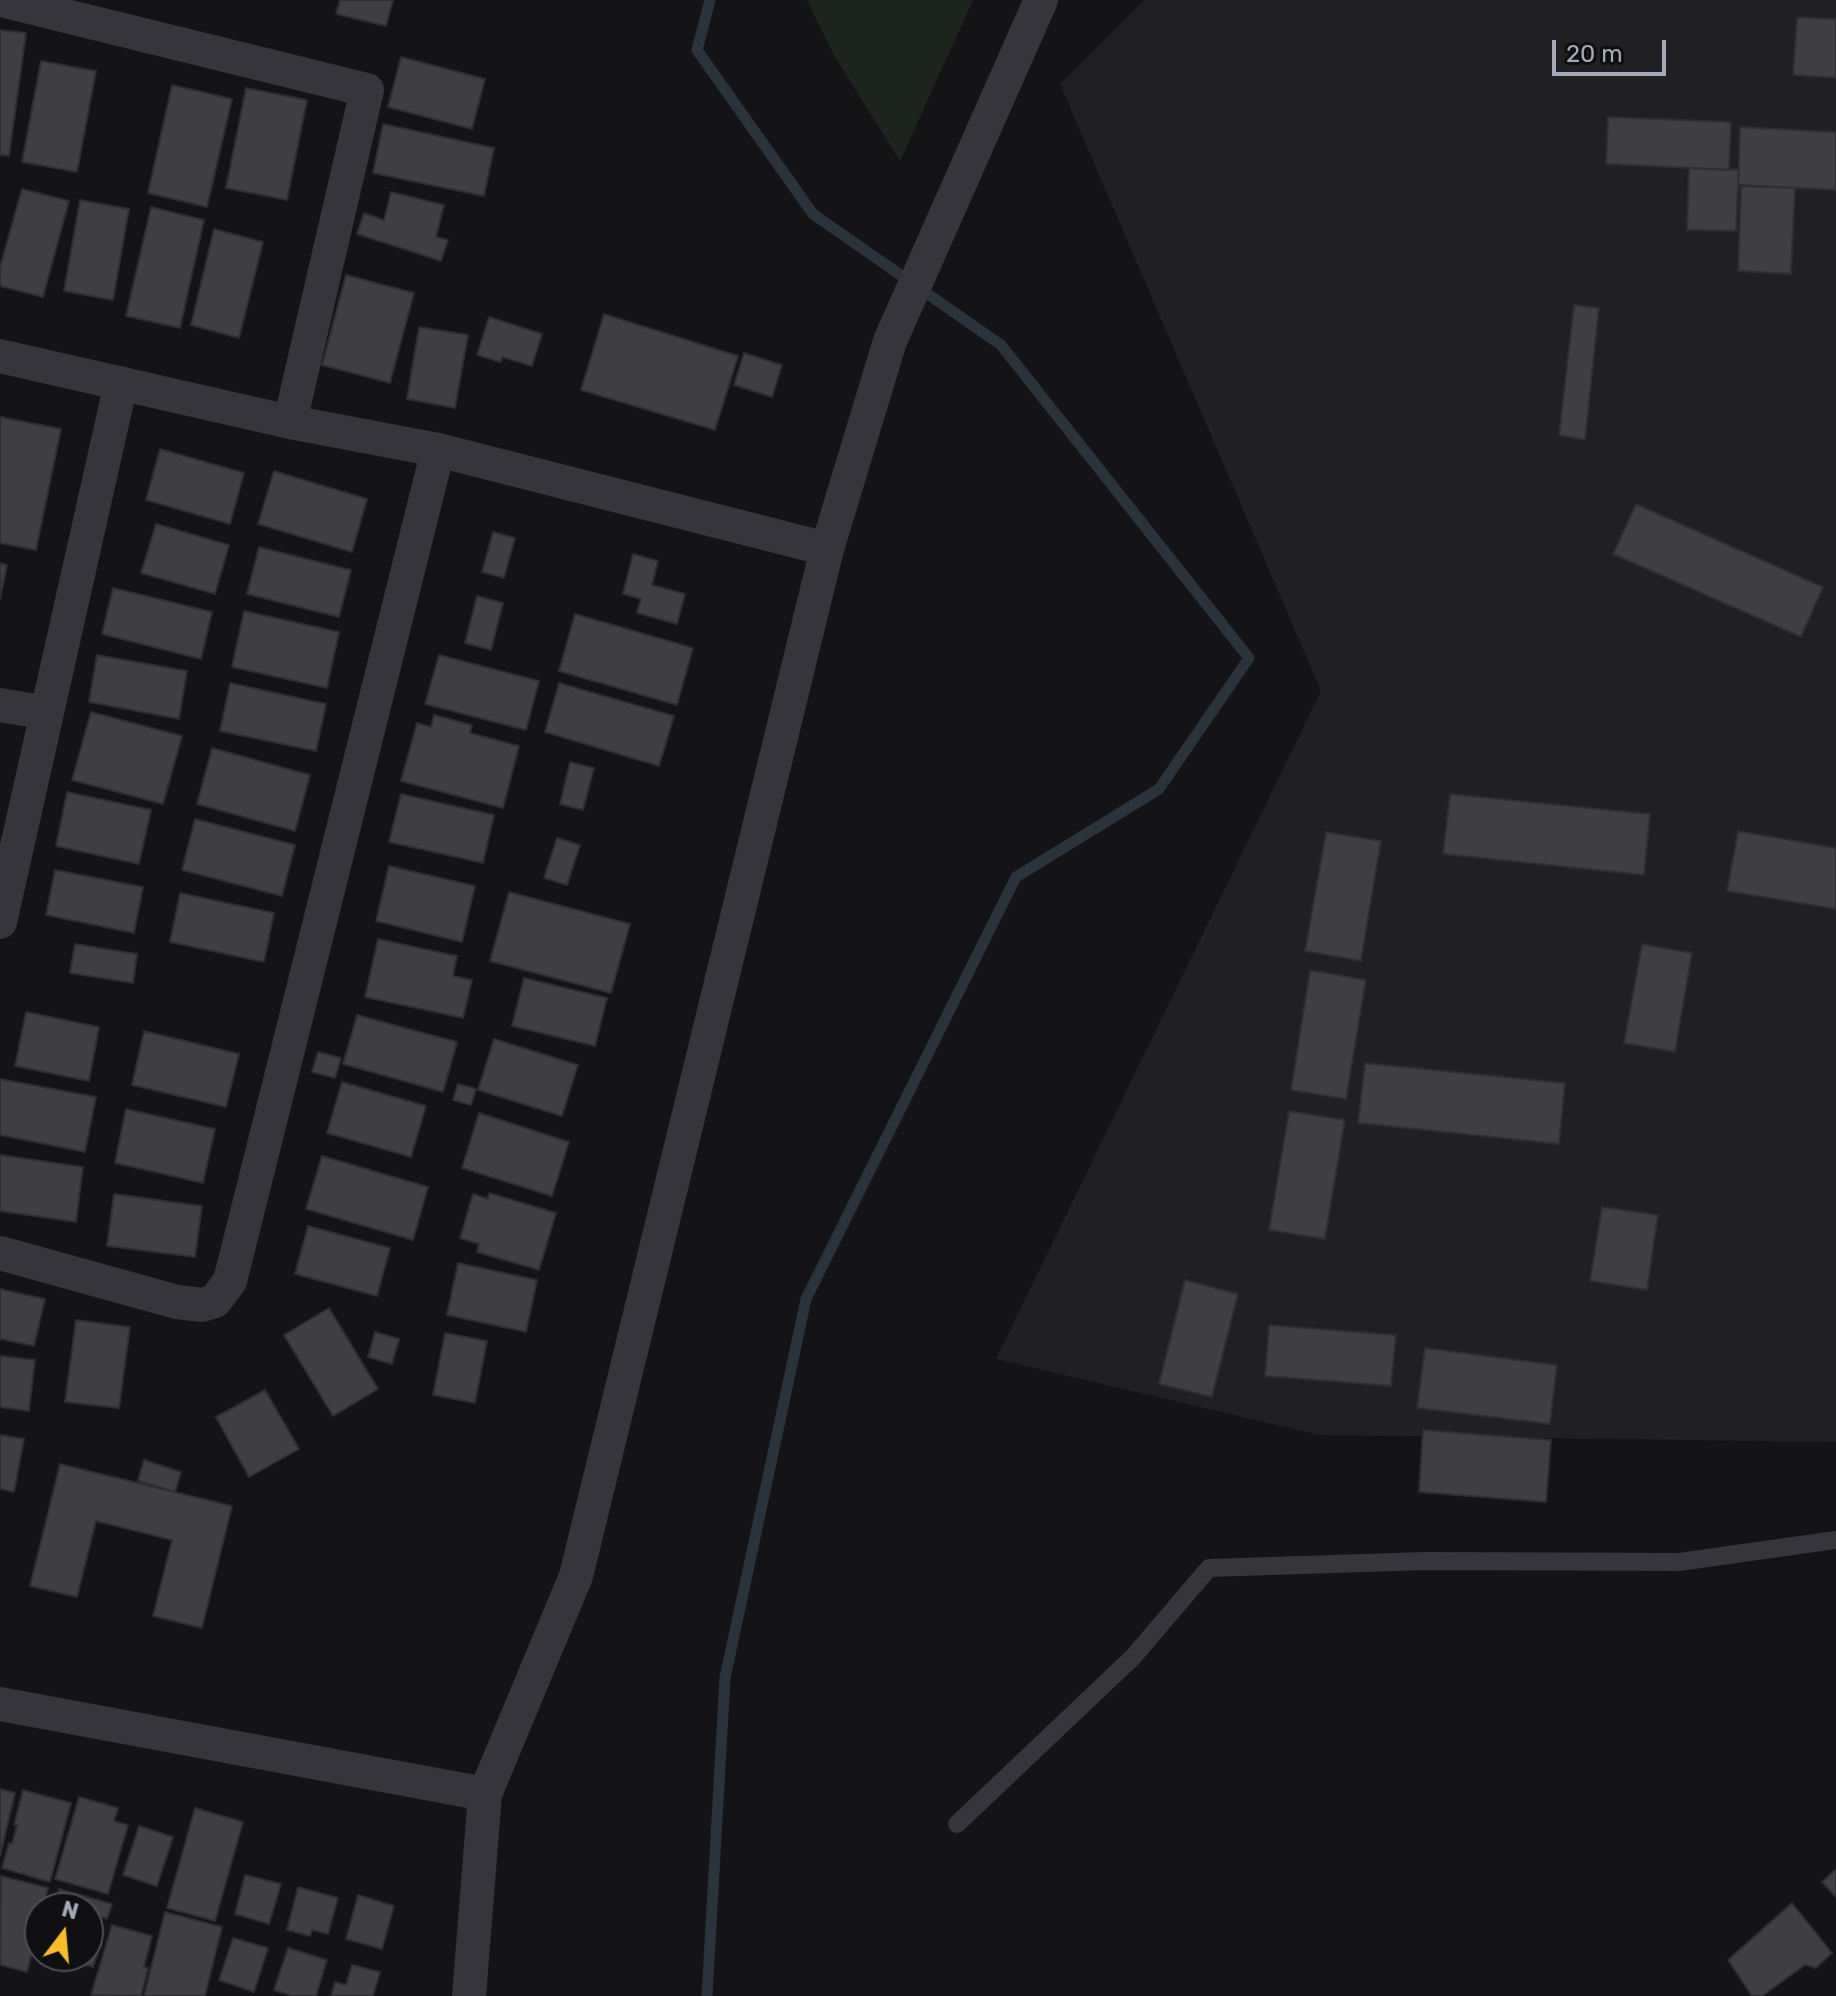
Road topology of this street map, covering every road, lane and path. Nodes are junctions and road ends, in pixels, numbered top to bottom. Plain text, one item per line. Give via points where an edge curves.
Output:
1 (1, 0) edge
2 (1041, 0) edge
3 (0, 356) edge
4 (121, 383) junction
5 (290, 422) junction
6 (438, 450) junction
7 (827, 549) junction
8 (0, 705) edge
9 (47, 713) junction
10 (0, 922) edge
11 (0, 1253) edge
12 (1836, 1540) edge
13 (0, 1704) edge
14 (485, 1794) junction
15 (957, 1824) dead end
16 (469, 1996) edge

1 - 5 street via 367,90
2 - 7 street via 890,341
3 - 4 street
4 - 5 street
4 - 9 street
5 - 6 street
6 - 7 street
6 - 11 street via 230,1281 215,1301 177,1302
7 - 14 street via 576,1576
8 - 9 street
9 - 10 street
12 - 15 lane via 1679,1562 1426,1561 1209,1568 1133,1657
13 - 14 street
14 - 16 street

